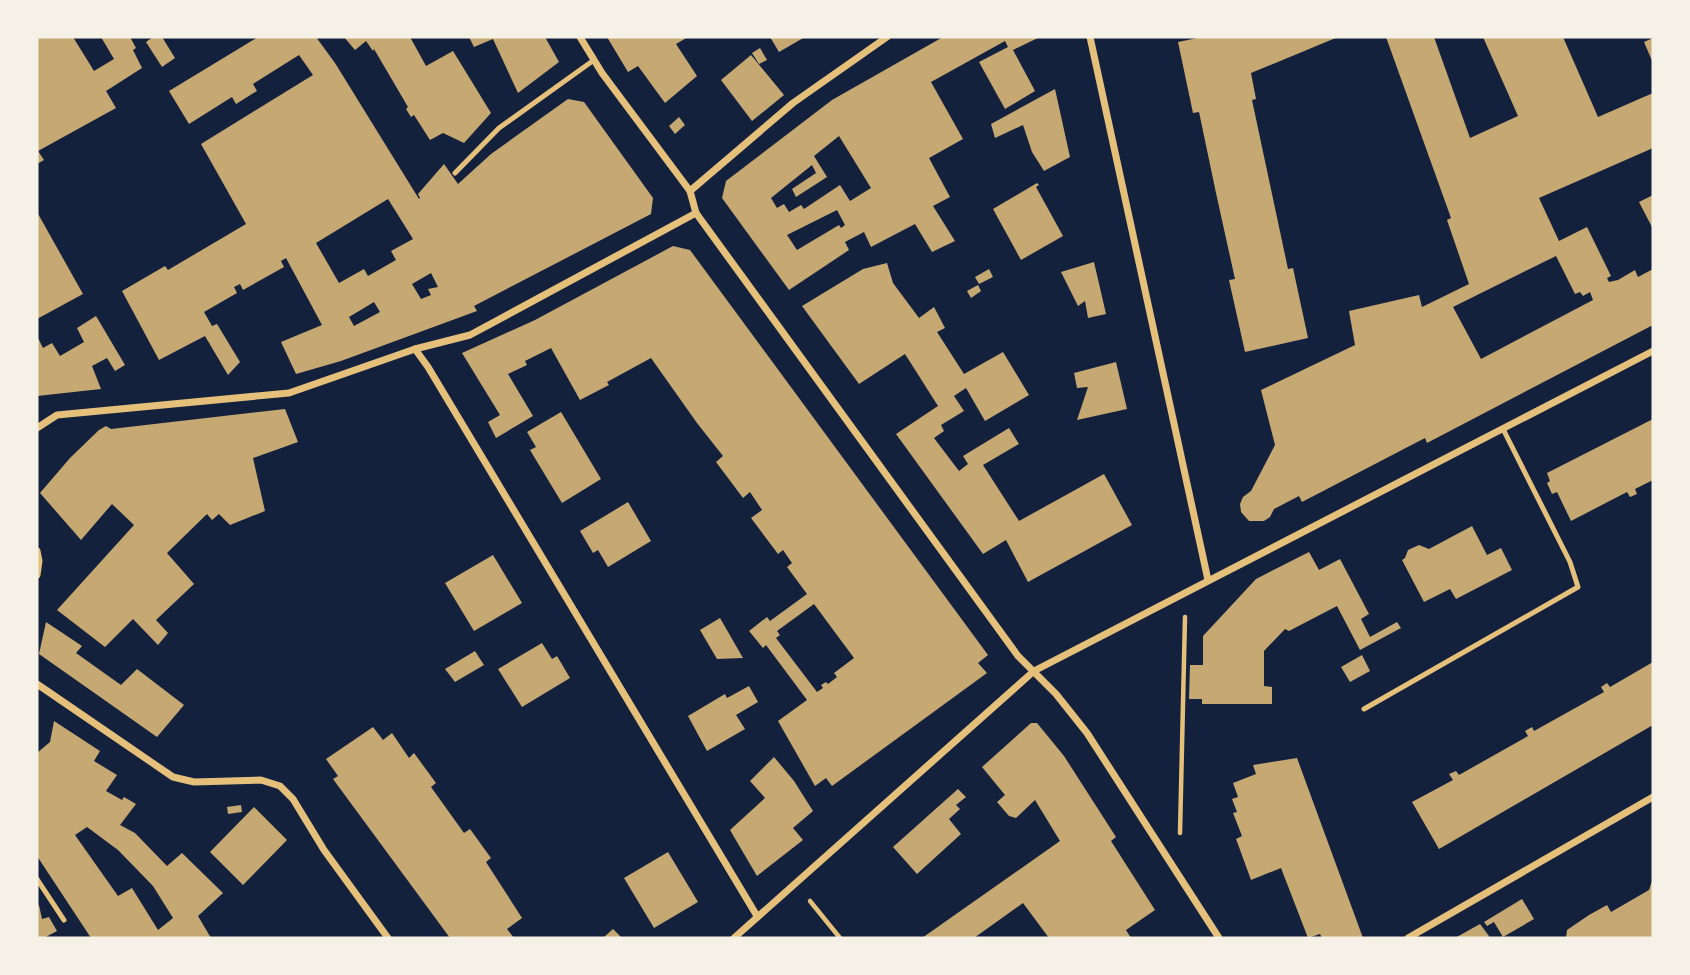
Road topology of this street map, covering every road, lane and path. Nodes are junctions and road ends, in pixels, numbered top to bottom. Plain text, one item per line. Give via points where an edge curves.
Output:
1 (580, 37) edge
2 (887, 37) edge
3 (1090, 37) edge
4 (594, 60) junction
5 (455, 173) dead end
6 (690, 191) junction
7 (696, 213) junction
8 (415, 349) junction
9 (1653, 351) edge
10 (37, 428) edge
11 (1503, 429) junction
12 (37, 551) edge
13 (37, 575) edge
14 (1208, 580) junction
15 (1185, 617) dead end
16 (1034, 671) junction
17 (37, 684) edge
18 (1364, 709) dead end
19 (1653, 797) edge
20 (1180, 837) dead end
21 (37, 880) edge
22 (795, 883) junction
23 (757, 916) junction
24 (64, 920) dead end
25 (388, 938) edge
26 (734, 938) edge
27 (839, 938) edge
28 (1219, 938) edge
29 (1408, 938) edge

1 - 4 street
2 - 6 street via 793,103
3 - 14 street
4 - 5 lane via 499,128
4 - 6 street
6 - 7 street
7 - 8 street via 470,335
7 - 16 street via 1018,656
8 - 10 street via 289,393 57,415
8 - 23 street
9 - 11 street
11 - 14 street
11 - 18 lane via 1578,587
12 - 13 street
14 - 16 street
15 - 20 path
16 - 22 street
16 - 28 street via 1087,733
17 - 25 street via 173,777 194,782 261,780 279,786 293,799
19 - 29 street
21 - 24 lane
22 - 23 street
22 - 27 path
23 - 26 street

